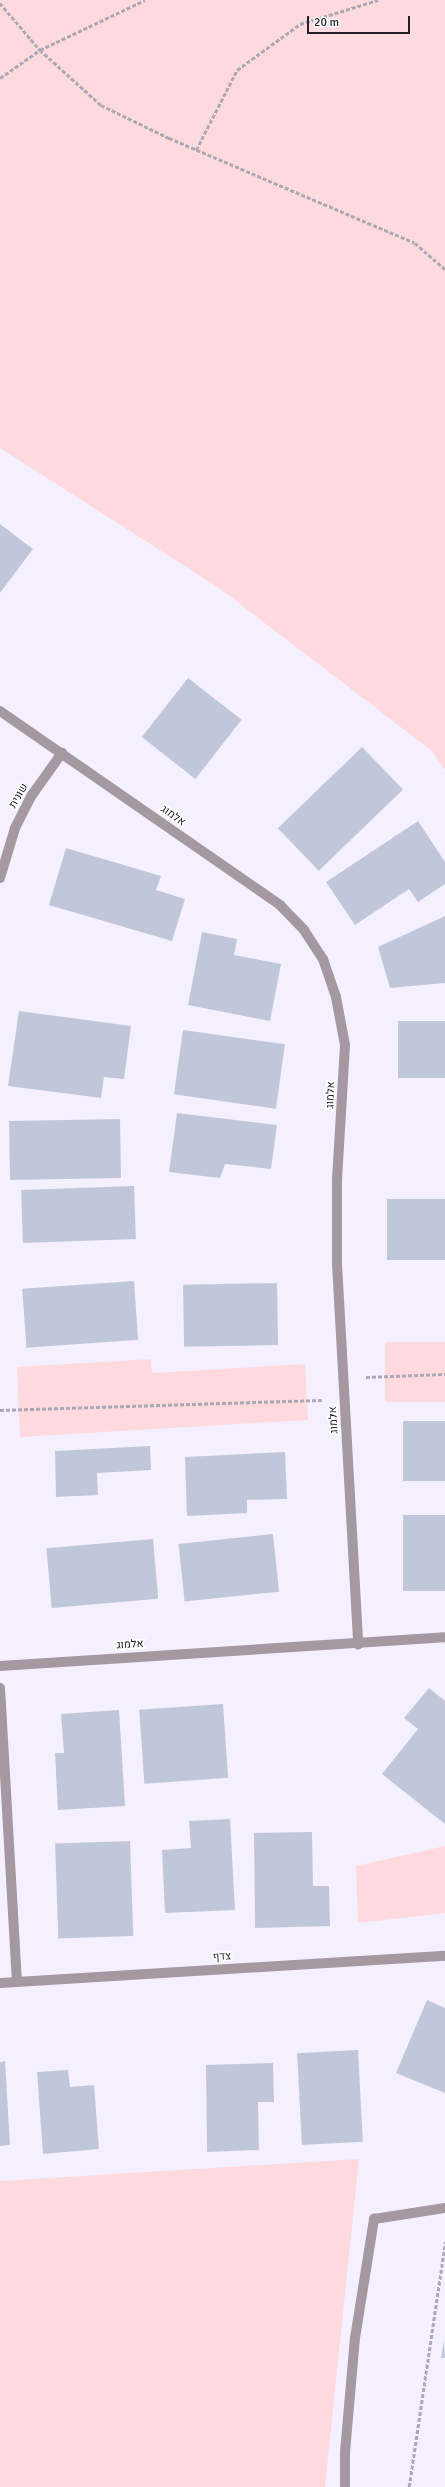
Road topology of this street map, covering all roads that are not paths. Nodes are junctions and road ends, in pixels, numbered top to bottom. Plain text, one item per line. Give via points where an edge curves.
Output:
1 (0, 711) edge
2 (62, 753) junction
3 (0, 878) edge
4 (445, 1637) edge
5 (358, 1644) junction
6 (0, 1666) edge
7 (0, 1688) edge
8 (445, 1956) edge
9 (17, 1982) junction
10 (0, 1983) edge
11 (445, 2208) edge
12 (345, 2487) edge

1 - 2 street, אלמוג
2 - 3 street, שונית via 32,795 15,828
2 - 5 street, אלמוג via 280,905 304,930 323,959 336,997 345,1045 337,1193 337,1264
4 - 5 street, אלמוג
5 - 6 street, אלמוג
7 - 9 street
8 - 9 street, צדף
9 - 10 street, צדף
11 - 12 street via 374,2219 355,2338 345,2452

